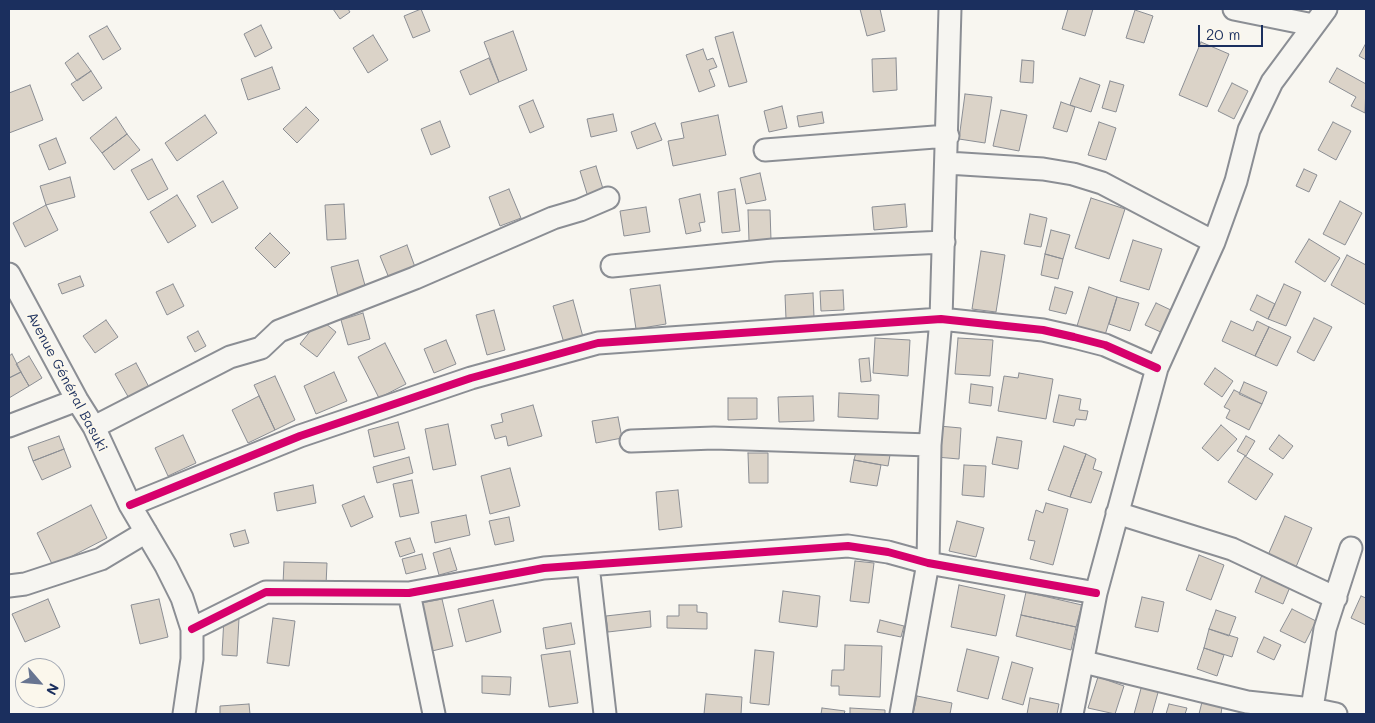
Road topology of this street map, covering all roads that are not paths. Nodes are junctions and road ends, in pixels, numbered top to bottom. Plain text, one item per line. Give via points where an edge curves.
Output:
1 (950, 9) edge
2 (1234, 9) edge
3 (1320, 17) edge
4 (948, 136) junction
5 (765, 150) dead end
6 (947, 163) junction
7 (608, 198) dead end
8 (944, 242) junction
9 (1214, 242) junction
10 (612, 266) dead end
11 (9, 274) edge
12 (941, 319) junction
13 (1157, 368) junction
14 (77, 400) junction
15 (9, 426) edge
16 (94, 426) junction
17 (631, 441) dead end
18 (930, 445) junction
19 (130, 505) junction
20 (1117, 513) junction
21 (146, 532) junction
22 (1352, 548) dead end
23 (928, 563) junction
24 (588, 564) junction
25 (9, 586) edge
26 (1096, 593) junction
27 (409, 594) junction
28 (1336, 598) junction
29 (192, 629) junction
30 (1084, 662) junction
31 (1311, 711) edge
32 (184, 714) edge
33 (434, 714) edge
34 (605, 714) edge
35 (901, 714) edge
36 (1072, 714) edge
37 (1336, 714) edge

1 - 4 street
2 - 3 street
3 - 9 street via 1272,82 1249,130 1236,180
4 - 5 street
4 - 6 street
6 - 8 street
6 - 9 street via 1073,174 1102,183
7 - 16 street via 279,331 260,348 222,361
8 - 10 street via 774,250
8 - 12 street
9 - 13 street
11 - 14 street, Avenue Général Basuki
12 - 13 street via 1043,330 1074,337 1105,345
12 - 18 street
12 - 19 street via 598,343 470,378 309,433
13 - 20 street
14 - 15 street
14 - 16 street, Avenue Général Basuki
16 - 19 street, Avenue Général Basuki
17 - 18 street via 714,438
18 - 23 street
19 - 21 street, Avenue Général Basuki
20 - 26 street
20 - 28 street via 1232,550
21 - 25 street via 101,559 25,584
21 - 29 street, Avenue Général Basuki via 182,598
22 - 28 street
23 - 24 street via 848,546
23 - 26 street
23 - 35 street
24 - 27 street via 544,568
24 - 34 street
26 - 30 street
27 - 29 street via 266,592
27 - 33 street
28 - 31 street via 1325,629
29 - 32 street, Avenue Général Basuki via 192,660
30 - 31 street via 1247,702
30 - 36 street
31 - 37 street

